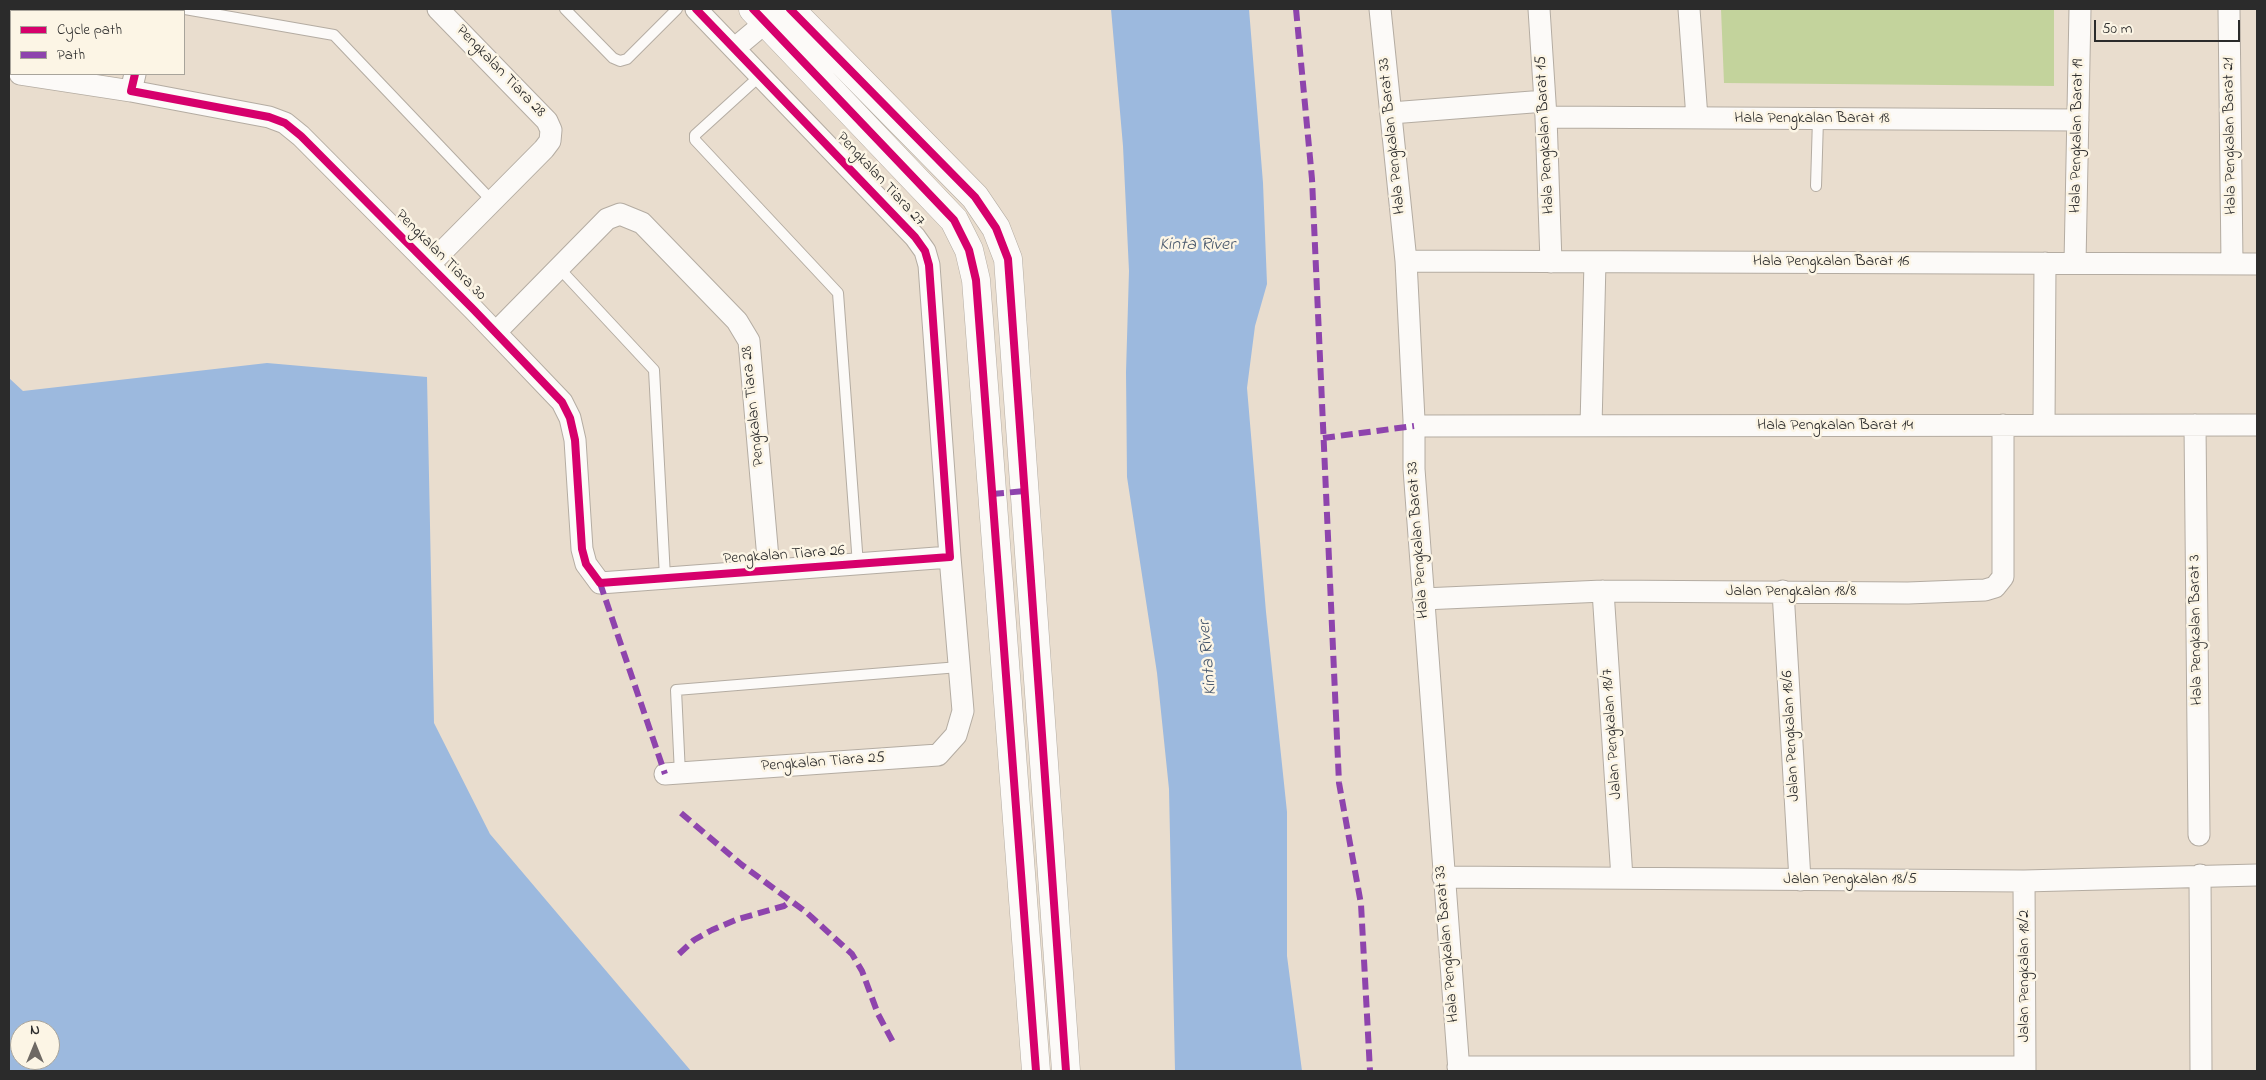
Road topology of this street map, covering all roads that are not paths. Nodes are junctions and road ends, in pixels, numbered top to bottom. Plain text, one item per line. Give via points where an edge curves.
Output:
1 (185, 9) edge
2 (438, 9) edge
3 (565, 9) edge
4 (677, 9) edge
5 (696, 9) edge
6 (790, 9) edge
7 (1380, 9) edge
8 (1539, 9) edge
9 (1689, 9) edge
10 (2080, 9) edge
11 (2229, 9) edge
12 (763, 12) edge
13 (730, 43) junction
14 (33, 75) edge
15 (762, 75) junction
16 (133, 82) edge
17 (1546, 109) junction
18 (1391, 113) junction
19 (1697, 118) junction
20 (1818, 119) junction
21 (2078, 120) junction
22 (1816, 186) dead end
23 (492, 201) junction
24 (1406, 261) junction
25 (1551, 262) junction
26 (1595, 262) junction
27 (2044, 263) junction
28 (2075, 263) junction
29 (2232, 263) junction
30 (2257, 264) edge
31 (429, 265) junction
32 (559, 268) junction
33 (496, 332) junction
34 (2003, 425) junction
35 (2044, 425) junction
36 (2195, 425) junction
37 (2257, 425) edge
38 (1414, 426) junction
39 (1591, 426) junction
40 (950, 547) junction
41 (858, 565) junction
42 (769, 570) junction
43 (665, 578) junction
44 (600, 583) joint
45 (1603, 591) junction
46 (1783, 591) junction
47 (1423, 600) junction
48 (959, 667) junction
49 (961, 720) joint
50 (673, 774) joint
51 (2199, 835) dead end
52 (2200, 875) junction
53 (2257, 875) edge
54 (1443, 877) junction
55 (1622, 878) junction
56 (1800, 880) junction
57 (2024, 881) junction
58 (1459, 1069) edge
59 (1847, 1069) edge
60 (2025, 1069) edge
61 (1036, 1071) edge
62 (1066, 1071) edge
63 (2201, 1071) edge

1 - 23 lane via 334,35
2 - 23 street, Pengkalan Tiara 28 via 547,121 551,130 550,141
3 - 4 lane via 613,58 620,61 627,59
5 - 13 street, Pengkalan Tiara 27
6 - 62 street via 975,197 996,228 1008,258
7 - 18 street, Hala Pengkalan Barat 33
8 - 17 street, Hala Pengkalan Barat 15
9 - 19 street
10 - 21 street, Hala Pengkalan Barat 19
11 - 29 street, Hala Pengkalan Barat 21
12 - 13 street
12 - 61 street via 954,220 969,250 976,280
13 - 15 street, Pengkalan Tiara 27
14 - 16 street, Pengkalan Tiara 30
15 - 40 street, Pengkalan Tiara 27 via 915,237 924,251 929,265
15 - 41 lane via 695,136 695,140 838,292
16 - 31 street, Pengkalan Tiara 30 via 285,123
17 - 18 street, Hala Pengkalan Barat 18
17 - 19 street, Hala Pengkalan Barat 18
17 - 25 street, Hala Pengkalan Barat 15
18 - 24 street, Hala Pengkalan Barat 33
19 - 20 street, Hala Pengkalan Barat 18
20 - 21 street, Hala Pengkalan Barat 18
20 - 22 lane
21 - 28 street, Hala Pengkalan Barat 19
23 - 31 street
24 - 25 street, Hala Pengkalan Barat 16
24 - 38 street, Hala Pengkalan Barat 33
25 - 26 street, Hala Pengkalan Barat 16
26 - 27 street, Hala Pengkalan Barat 16
26 - 39 street
27 - 28 street, Hala Pengkalan Barat 16
27 - 35 street
28 - 29 street, Hala Pengkalan Barat 16
29 - 30 street, Hala Pengkalan Barat 16
31 - 33 street, Pengkalan Tiara 30
32 - 33 street
32 - 42 street, Pengkalan Tiara 28 via 607,219 620,214 642,223 737,321 749,341
32 - 43 lane via 654,370
33 - 44 street, Pengkalan Tiara 30 via 562,402 570,418 575,440 582,549 586,564
34 - 35 street, Hala Pengkalan Barat 14
34 - 39 street, Hala Pengkalan Barat 14
34 - 46 street, Jalan Pengkalan 18/8 via 2003,578 1995,587 1908,593
35 - 36 street, Hala Pengkalan Barat 14
36 - 37 street, Hala Pengkalan Barat 14
36 - 51 street, Hala Pengkalan Barat 3
38 - 39 street, Hala Pengkalan Barat 14
38 - 47 street, Hala Pengkalan Barat 33
40 - 41 street, Pengkalan Tiara 26
40 - 48 street, Pengkalan Tiara 27
41 - 42 street, Pengkalan Tiara 26
42 - 43 street, Pengkalan Tiara 26
43 - 44 street, Pengkalan Tiara 26
45 - 46 street, Jalan Pengkalan 18/8
45 - 47 street, Jalan Pengkalan 18/8
45 - 55 street, Jalan Pengkalan 18/7
46 - 56 street, Jalan Pengkalan 18/6
47 - 54 street, Hala Pengkalan Barat 33
48 - 49 street, Pengkalan Tiara 27
48 - 50 lane via 676,690
49 - 50 street, Pengkalan Tiara 25 via 956,735 938,755
52 - 53 street, Jalan Pengkalan 18/5
52 - 57 street, Jalan Pengkalan 18/5
52 - 63 street
54 - 55 street, Jalan Pengkalan 18/5
54 - 58 street, Hala Pengkalan Barat 33
55 - 56 street, Jalan Pengkalan 18/5
56 - 57 street, Jalan Pengkalan 18/5
57 - 60 street, Jalan Pengkalan 18/2
58 - 59 street
59 - 60 street

